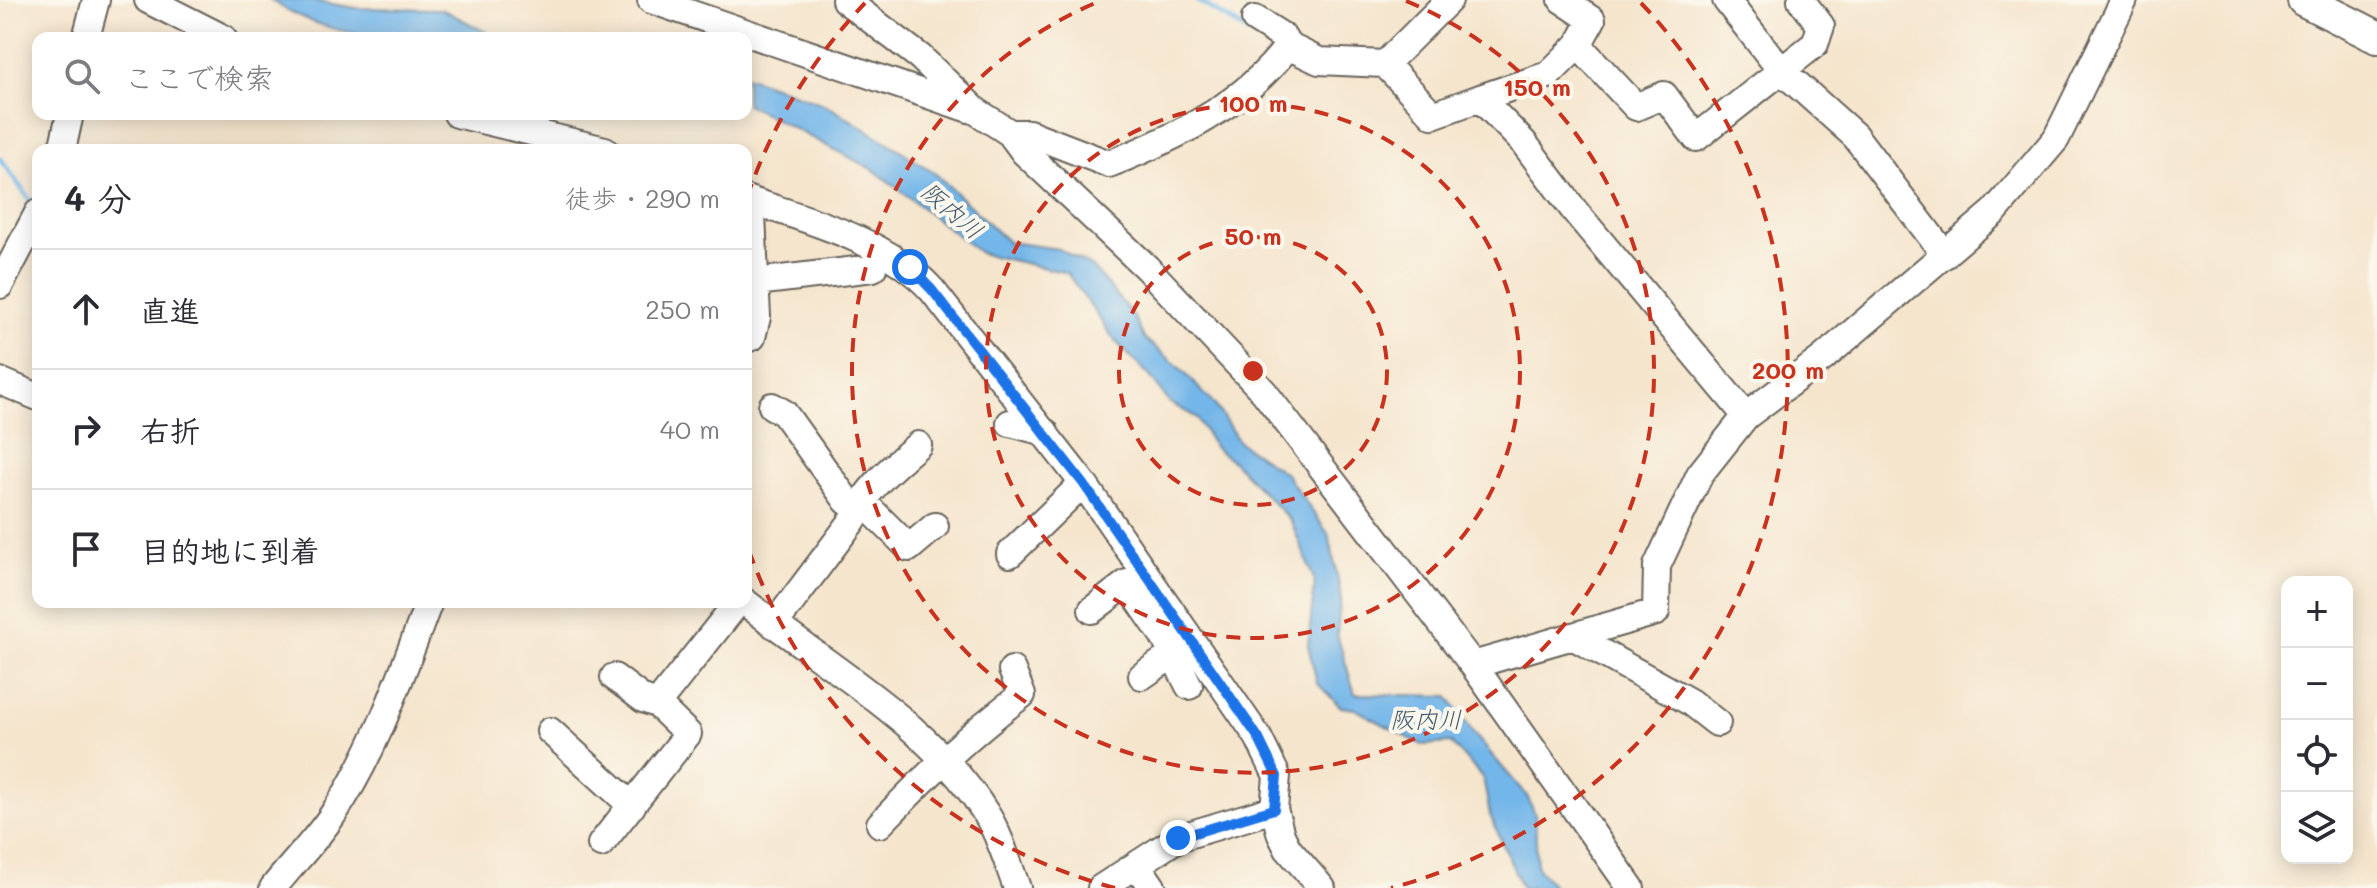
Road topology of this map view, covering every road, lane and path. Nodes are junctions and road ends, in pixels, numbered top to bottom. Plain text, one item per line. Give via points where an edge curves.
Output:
1 (96, 0) edge
2 (148, 0) edge
3 (651, 0) edge
4 (845, 0) edge
5 (1449, 0) edge
6 (1562, 0) edge
7 (1726, 0) edge
8 (1801, 0) edge
9 (2124, 0) edge
10 (2304, 0) edge
11 (2346, 0) edge
12 (1600, 10) edge
13 (2377, 17) edge
14 (1255, 19) dead end
15 (88, 32) edge
16 (211, 32) edge
17 (740, 32) edge
18 (752, 36) edge
19 (2377, 37) edge
20 (1578, 45) junction
21 (1288, 46) junction
22 (920, 57) junction
23 (1385, 64) junction
24 (1780, 69) junction
25 (900, 85) junction
26 (1480, 98) junction
27 (976, 111) junction
28 (69, 120) edge
29 (482, 120) edge
30 (1010, 133) junction
31 (63, 144) edge
32 (580, 144) edge
33 (753, 202) edge
34 (32, 223) edge
35 (1945, 255) junction
36 (873, 268) dead end
37 (753, 275) edge
38 (0, 285) edge
39 (752, 337) edge
40 (0, 381) edge
41 (32, 394) edge
42 (772, 406) dead end
43 (1746, 416) junction
44 (1010, 423) dead end
45 (1045, 432) junction
46 (918, 445) dead end
47 (1083, 483) junction
48 (858, 508) junction
49 (935, 526) dead end
50 (1010, 554) dead end
51 (420, 608) edge
52 (733, 608) edge
53 (752, 608) edge
54 (1092, 610) dead end
55 (774, 625) junction
56 (1574, 637) junction
57 (1171, 639) junction
58 (1473, 665) junction
59 (1012, 670) dead end
60 (1142, 676) dead end
61 (614, 677) dead end
62 (1189, 686) dead end
63 (657, 704) junction
64 (1717, 723) dead end
65 (550, 731) dead end
66 (943, 761) junction
67 (632, 806) junction
68 (1274, 809) junction
69 (880, 824) dead end
70 (601, 844) dead end
71 (1138, 866) junction
72 (273, 888) edge
73 (1017, 888) edge
74 (1101, 888) edge
75 (1153, 888) edge
76 (1322, 888) edge
77 (1631, 888) edge

1 - 15 street
2 - 16 street
3 - 17 street
4 - 22 street
5 - 23 street
6 - 12 street
7 - 24 street
8 - 24 street via 1821,26 1815,44
9 - 35 street via 2056,139 1994,212
10 - 19 main road
11 - 13 main road
12 - 20 street
14 - 21 street
18 - 25 street
20 - 24 street via 1636,107 1664,95 1696,138
20 - 26 street via 1548,75
21 - 23 street via 1319,61
21 - 30 street via 1233,102 1203,122 1109,164 1029,133
22 - 25 street via 914,74
22 - 27 street
23 - 26 street via 1433,115
24 - 35 street via 1855,136
25 - 27 street
26 - 43 street via 1524,143
27 - 30 street
28 - 31 street
29 - 32 street
30 - 58 street via 1264,392
33 - 37 street
33 - 45 street via 882,250 910,267
34 - 38 street
35 - 43 street
36 - 37 street
37 - 39 street via 757,317
40 - 41 street
42 - 48 street via 784,413 813,458
43 - 56 street via 1700,474 1657,566 1656,612
44 - 45 street
45 - 47 street
46 - 48 street via 891,466
47 - 50 street
47 - 57 street
48 - 49 street via 870,509 909,548
48 - 55 street
51 - 72 street via 367,754 331,817
52 - 63 street
53 - 55 street
54 - 57 street via 1127,583
55 - 66 street via 897,718
56 - 58 street
56 - 64 street via 1690,702
57 - 60 street
57 - 62 street
57 - 68 street via 1258,737 1277,776
58 - 77 street
59 - 66 street via 1022,695
61 - 63 street
63 - 67 street via 688,734
65 - 67 street
66 - 69 street
66 - 73 street via 990,819
67 - 70 street
68 - 71 street via 1178,838
68 - 76 street via 1288,849
71 - 74 street
71 - 75 street

